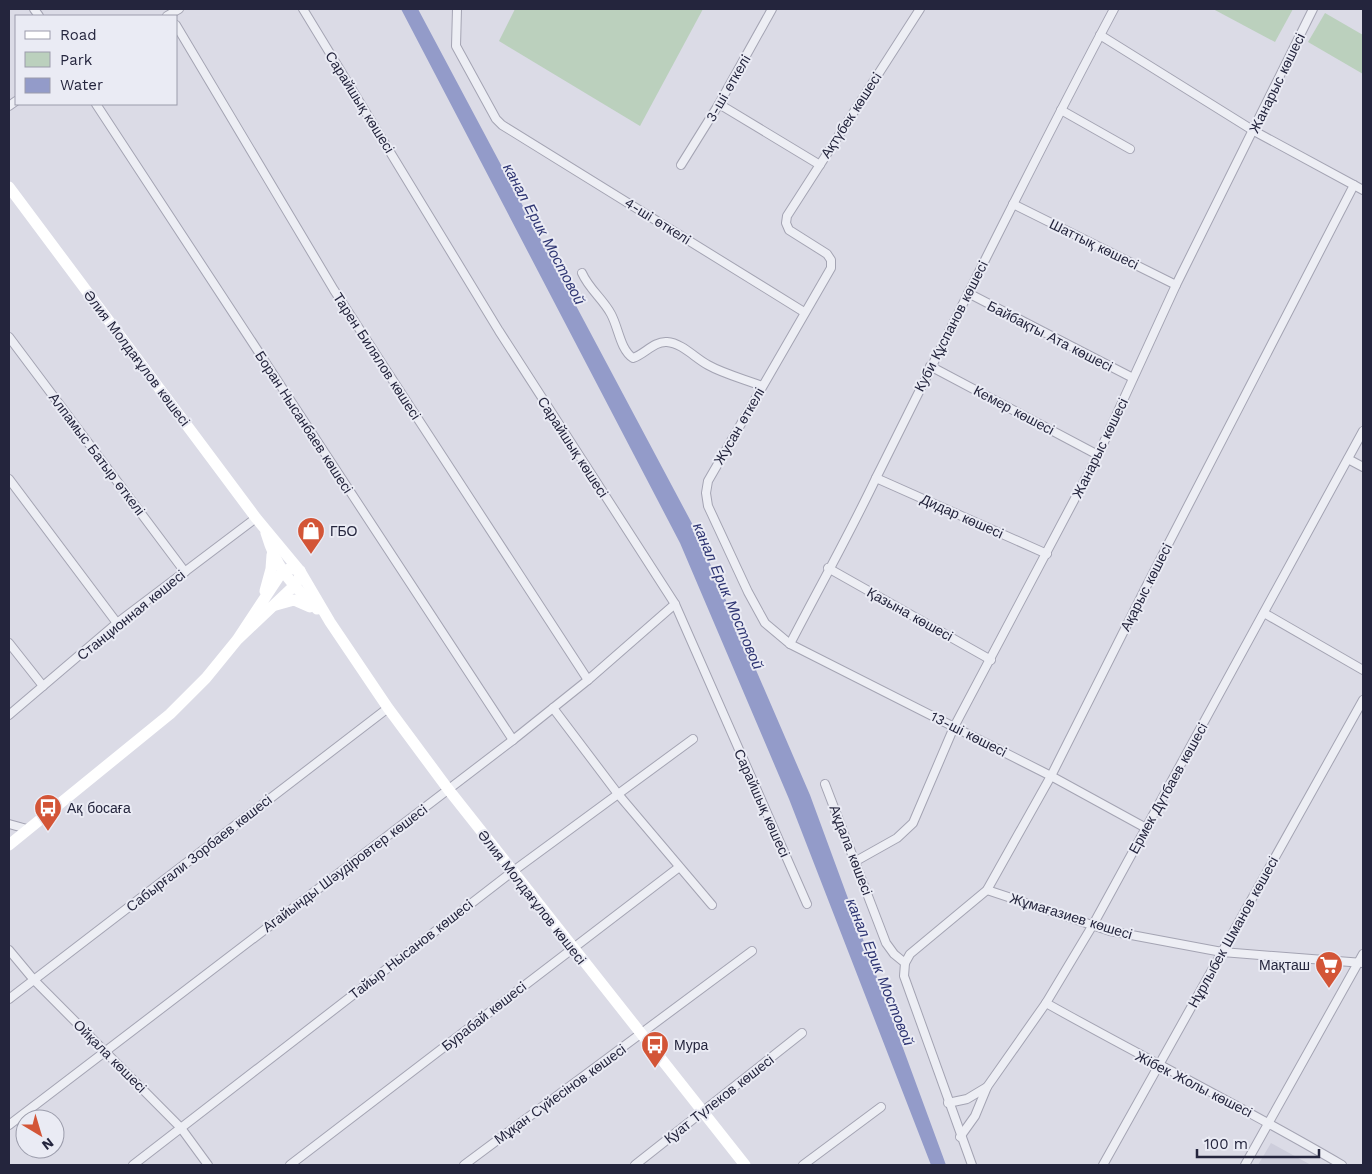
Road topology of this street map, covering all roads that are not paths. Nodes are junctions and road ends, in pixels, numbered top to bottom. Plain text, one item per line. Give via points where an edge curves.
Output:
1 (180, 9) edge
2 (302, 9) edge
3 (457, 9) edge
4 (772, 9) edge
5 (920, 9) edge
6 (1114, 9) edge
7 (1313, 9) edge
8 (169, 14) edge
9 (178, 28) edge
10 (1100, 35) junction
11 (720, 104) junction
12 (97, 105) edge
13 (1061, 110) junction
14 (1254, 131) junction
15 (1130, 149) dead end
16 (820, 165) junction
17 (681, 166) dead end
18 (1354, 185) junction
19 (9, 187) edge
20 (1363, 190) edge
21 (1013, 204) junction
22 (786, 223) joint
23 (582, 273) dead end
24 (1176, 285) junction
25 (968, 293) junction
26 (804, 312) junction
27 (9, 337) edge
28 (930, 366) junction
29 (1133, 378) junction
30 (762, 386) junction
31 (1363, 431) edge
32 (1098, 454) junction
33 (1348, 459) junction
34 (1363, 467) edge
35 (876, 478) junction
36 (9, 479) edge
37 (256, 518) junction
38 (264, 529) junction
39 (272, 554) junction
40 (1047, 554) junction
41 (828, 568) junction
42 (300, 571) junction
43 (185, 572) junction
44 (282, 572) junction
45 (294, 586) junction
46 (263, 598) junction
47 (675, 604) junction
48 (271, 607) junction
49 (1264, 614) junction
50 (330, 622) junction
51 (117, 623) junction
52 (237, 640) junction
53 (9, 643) edge
54 (790, 644) junction
55 (991, 660) junction
56 (1363, 670) edge
57 (588, 680) junction
58 (43, 686) junction
59 (1363, 700) edge
60 (388, 708) junction
61 (553, 708) junction
62 (9, 715) edge
63 (954, 728) junction
64 (694, 739) dead end
65 (513, 740) junction
66 (1051, 776) junction
67 (825, 784) dead end
68 (448, 789) junction
69 (618, 794) junction
70 (9, 824) edge
71 (1146, 828) junction
72 (27, 829) junction
73 (9, 846) edge
74 (856, 861) junction
75 (678, 868) junction
76 (512, 872) junction
77 (987, 890) junction
78 (807, 904) dead end
79 (712, 905) dead end
80 (1094, 924) junction
81 (572, 948) junction
82 (9, 950) edge
83 (752, 951) dead end
84 (1222, 952) junction
85 (1363, 954) edge
86 (905, 963) junction
87 (1361, 963) edge
88 (34, 980) junction
89 (9, 999) edge
90 (1046, 1003) junction
91 (802, 1033) dead end
92 (640, 1035) junction
93 (106, 1051) junction
94 (1158, 1066) junction
95 (988, 1087) junction
96 (948, 1102) junction
97 (881, 1107) dead end
98 (703, 1113) junction
99 (1268, 1122) junction
100 (9, 1125) edge
101 (181, 1128) junction
102 (960, 1137) junction
103 (133, 1165) edge
104 (208, 1165) edge
105 (290, 1165) edge
106 (464, 1165) edge
107 (635, 1165) edge
108 (745, 1165) edge
109 (803, 1165) edge
110 (972, 1165) edge
111 (1103, 1165) edge
112 (1245, 1165) edge
113 (1342, 1165) edge

1 - 8 street
2 - 47 street, Сарайшық көшесі via 504,340
3 - 26 street, 4-шi өткелi via 456,46 496,119
4 - 11 street, 3-шi өткелi
5 - 16 street, Ақтүбек көшесi
6 - 10 street, Куби Құспанов көшесi
7 - 14 street, Жанарыс көшесі
9 - 57 street, Тарен Билялов көшесі via 334,290
10 - 13 street, Куби Құспанов көшесi
10 - 14 street
11 - 16 street
11 - 17 street, 3-шi өткелi
12 - 65 street, Боран Нысанбаев көшесі
13 - 15 street
13 - 21 street, Куби Құспанов көшесi
14 - 18 street
14 - 24 street, Жанарыс көшесі
16 - 22 street, Ақтүбек көшесi via 787,216
18 - 20 street
18 - 66 street, Ақарыс көшесi
19 - 37 main road, Әлия Молдағұлов көшесі
21 - 24 street, Шаттық көшесі
21 - 25 street, Куби Құспанов көшесi
22 - 26 street, Жусан өткелі via 789,230 827,254 831,260 831,268
23 - 30 street via 586,283 599,295 611,314 626,353 634,358 656,343 677,344 709,365
24 - 29 street, Жанарыс көшесі
25 - 28 street, Куби Құспанов көшесi
25 - 29 street, Байбақты Ата көшесі
26 - 30 street, Жусан өткелі
27 - 43 street, Алпамыс Батыр өткелі
28 - 32 street, Кемер көшесі
28 - 35 street, Куби Құспанов көшесi
29 - 32 street, Жанарыс көшесі
30 - 54 street, Жусан өткелі via 708,481 706,493 708,506 765,623
31 - 33 street, Ермек Дүтбаев көшесi
32 - 40 street, Жанарыс көшесі
33 - 34 street
33 - 49 street, Ермек Дүтбаев көшесi
35 - 40 street, Дидар көшесі
35 - 41 street, Куби Құспанов көшесi
36 - 51 street
37 - 38 main road, Әлия Молдағұлов көшесі
37 - 43 street, Станционная көшесі
38 - 39 main road, Әлия Молдағұлов көшесі
38 - 42 main road, Әлия Молдағұлов көшесі
39 - 44 main road, Әлия Молдағұлов көшесі
39 - 46 main road
40 - 55 street, Жанарыс көшесі
41 - 54 street, Куби Құспанов көшесi
41 - 55 street, Қазына көшесі
42 - 44 main road via 291,568
42 - 45 main road
42 - 50 main road, Әлия Молдағұлов көшесі
43 - 51 street, Станционная көшесі
44 - 45 main road, Әлия Молдағұлов көшесі
44 - 46 main road
45 - 48 main road
45 - 50 main road, Әлия Молдағұлов көшесі
46 - 52 main road
47 - 57 street, Агайынды Шәудіровтер көшесi
47 - 78 street, Сарайшық көшесі
48 - 50 main road via 294,600 305,603
48 - 52 main road
49 - 56 street
49 - 71 street, Ермек Дүтбаев көшесi
50 - 60 main road, Әлия Молдағұлов көшесі
51 - 58 street, Станционная көшесі
52 - 72 main road via 206,678 170,714
53 - 58 street
54 - 63 street, 13-ші көшесi
55 - 63 street, Жанарыс көшесі
57 - 61 street, Агайынды Шәудіровтер көшесi
58 - 62 street, Станционная көшесі
59 - 84 street, Нұрлыбек Шманов көшесі
60 - 68 main road, Әлия Молдағұлов көшесі
60 - 88 street, Сабырғали Зорбаев көшесі
61 - 65 street, Агайынды Шәудіровтер көшесi
61 - 69 street
63 - 66 street, 13-ші көшесi
63 - 74 street, Жанарыс көшесі via 912,823 897,838
64 - 69 street, Тайыр Нысанов көшесi
65 - 68 street, Агайынды Шәудіровтер көшесi
66 - 71 street, 13-ші көшесi
66 - 77 street, Ақарыс көшесi
67 - 74 street, Ақдала көшесі
68 - 76 main road, Әлия Молдағұлов көшесі
68 - 93 street, Агайынды Шәудіровтер көшесi
69 - 75 street
69 - 76 street, Тайыр Нысанов көшесi
70 - 72 street
71 - 80 street, Ермек Дүтбаев көшесi
72 - 73 main road
74 - 86 street, Ақдала көшесі via 886,943
75 - 79 street
75 - 81 street, Бурабай көшесi
76 - 81 main road, Әлия Молдағұлов көшесі
76 - 101 street, Тайыр Нысанов көшесi
77 - 80 street, Жұмағазиев көшесі
77 - 86 street, Ақарыс көшесi via 910,954
80 - 84 street, Жұмағазиев көшесі via 1110,931
80 - 90 street, Ермек Дүтбаев көшесi
81 - 92 main road, Әлия Молдағұлов көшесі
81 - 105 street, Бурабай көшесi
82 - 88 street, Ойқала көшесі
83 - 92 street, Мұқан Сүйесінов көшесі
84 - 87 street, Жұмағазиев көшесі
84 - 94 street, Нұрлыбек Шманов көшесі
85 - 87 street
86 - 96 street via 904,976
87 - 99 street
88 - 89 street, Сабырғали Зорбаев көшесі
88 - 93 street, Ойқала көшесі
90 - 94 street, Жібек Жолы көшесі
90 - 95 street, Ермек Дүтбаев көшесi
91 - 98 street, Қуат Түлеков көшесі
92 - 98 main road, Әлия Молдағұлов көшесі
92 - 106 street, Мұқан Сүйесінов көшесі
93 - 100 street, Агайынды Шәудіровтер көшесi
93 - 101 street, Ойқала көшесі
94 - 99 street, Жібек Жолы көшесі
94 - 111 street, Нұрлыбек Шманов көшесі
95 - 96 street via 968,1099
95 - 102 street, Ермек Дүтбаев көшесi via 975,1116
96 - 102 street
97 - 109 street
98 - 107 street, Қуат Түлеков көшесі
98 - 108 main road, Әлия Молдағұлов көшесі
99 - 112 street
99 - 113 street, Жібек Жолы көшесі
101 - 103 street, Тайыр Нысанов көшесi
101 - 104 street, Ойқала көшесі
102 - 110 street

